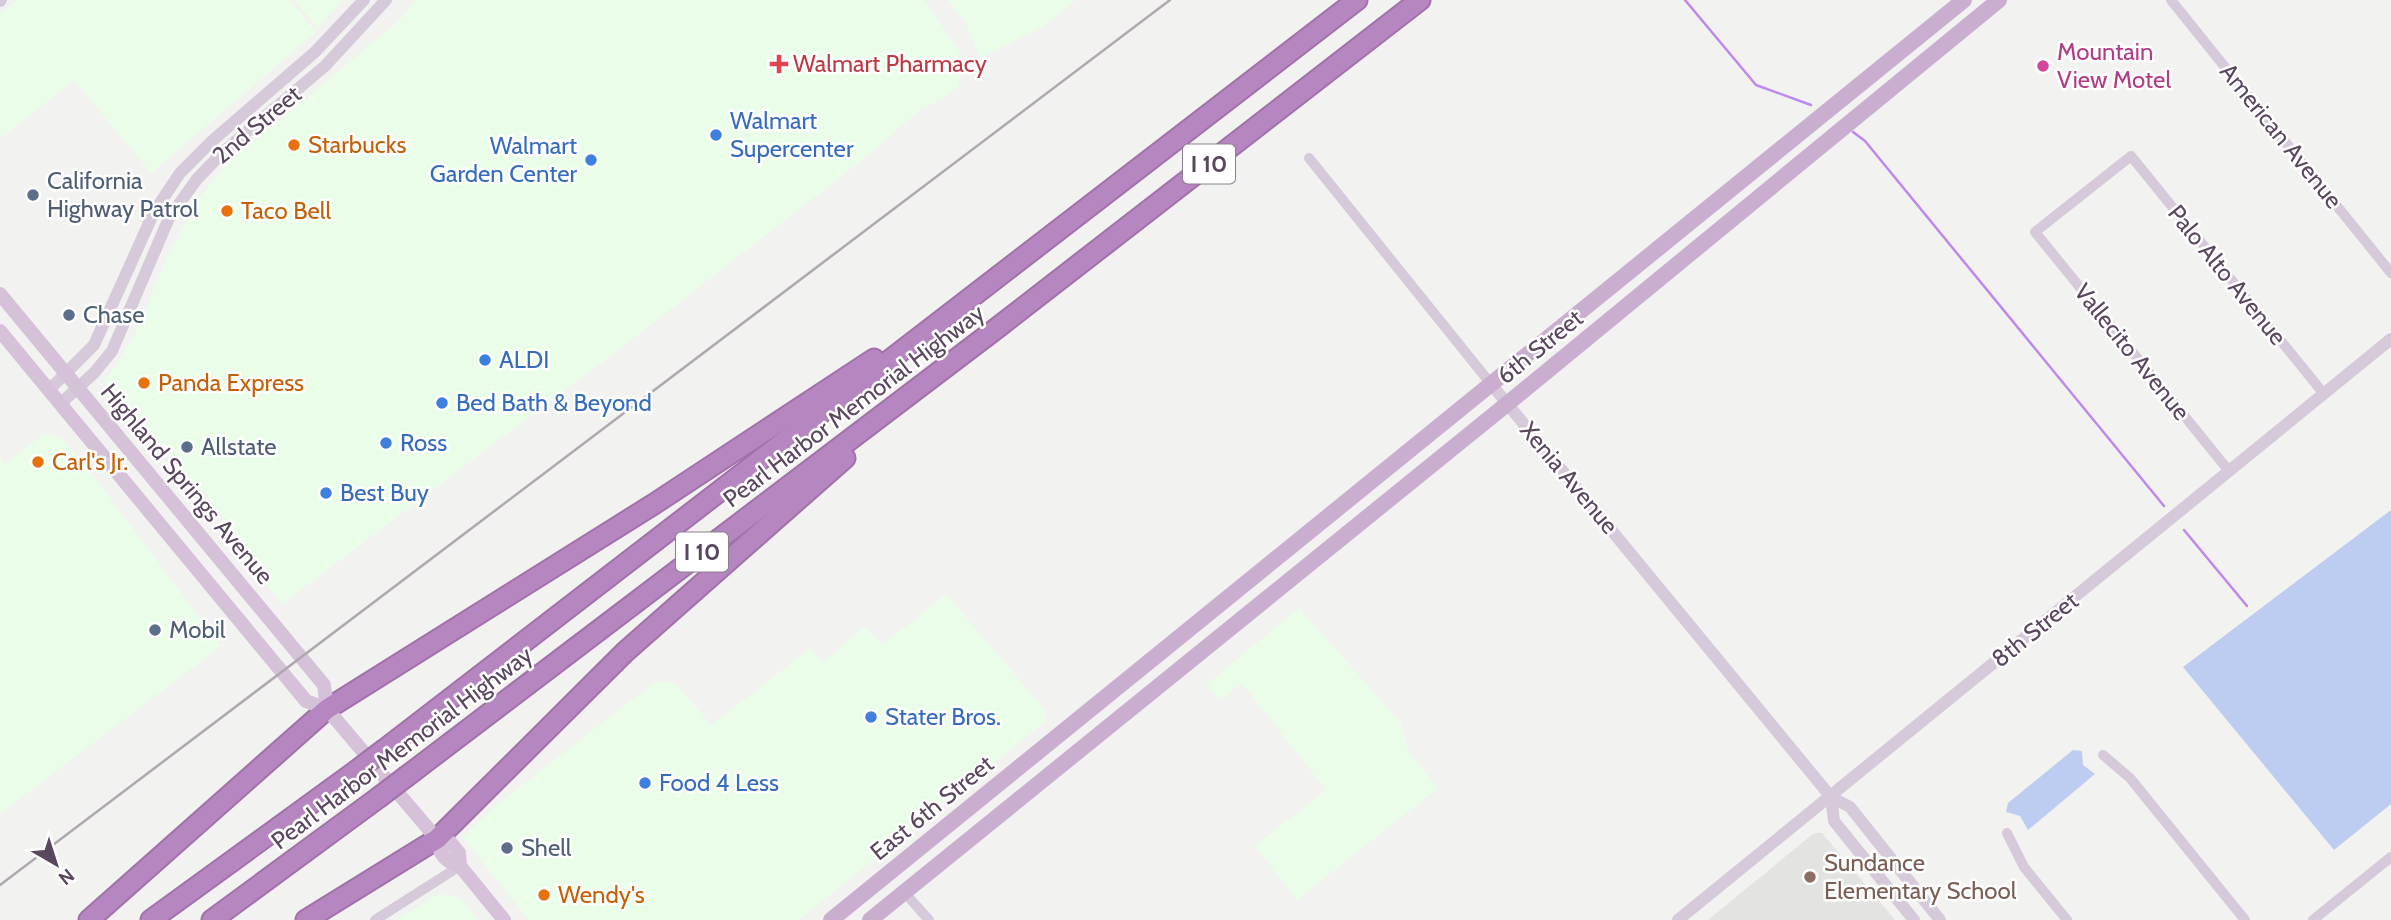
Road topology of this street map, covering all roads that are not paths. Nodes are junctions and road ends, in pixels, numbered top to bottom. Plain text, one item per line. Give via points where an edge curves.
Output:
1 (364, 0) edge
2 (386, 0) edge
3 (1357, 0) edge
4 (1420, 0) edge
5 (1964, 0) edge
6 (1999, 0) edge
7 (2171, 0) edge
8 (374, 7) edge
9 (315, 51) junction
10 (1895, 57) junction
11 (1909, 74) junction
12 (262, 120) junction
13 (2131, 156) joint
14 (1309, 158) dead end
15 (2391, 273) edge
16 (0, 294) edge
17 (968, 301) junction
18 (997, 328) junction
19 (0, 331) edge
20 (2391, 339) edge
21 (67, 374) junction
22 (1491, 384) junction
23 (78, 387) junction
24 (49, 390) junction
25 (2324, 394) junction
26 (60, 404) junction
27 (1507, 404) junction
28 (2229, 471) junction
29 (1095, 706) joint
30 (327, 709) junction
31 (1108, 726) joint
32 (2103, 755) dead end
33 (1832, 797) junction
34 (2007, 833) dead end
35 (438, 839) junction
36 (2391, 857) edge
37 (460, 866) junction
38 (904, 892) junction
39 (89, 920) edge
40 (151, 920) edge
41 (212, 920) edge
42 (306, 920) edge
43 (375, 920) edge
44 (504, 920) edge
45 (831, 920) edge
46 (870, 920) edge
47 (929, 920) edge
48 (1678, 920) edge
49 (1914, 920) edge
50 (1940, 920) edge
51 (2067, 920) edge
52 (2245, 920) edge
53 (2313, 920) edge

1 - 9 street, 2nd Street
2 - 8 street, 2nd Street
3 - 17 highway, Pearl Harbor Memorial Highway / I 10
4 - 18 highway, Pearl Harbor Memorial Highway / I 10
5 - 10 main road, 6th Street
6 - 11 main road, 6th Street
7 - 15 street, American Avenue
8 - 12 street, 2nd Street via 325,66
9 - 12 street via 320,60
9 - 21 street, 2nd Street via 180,173 154,212 98,339
10 - 11 main road
10 - 22 main road, 6th Street
11 - 27 main road, 6th Street
12 - 23 street, 2nd Street via 215,160 183,197 169,218 112,351
13 - 25 street, Palo Alto Avenue
13 - 28 street, Vallecito Avenue via 2035,232
14 - 22 street, Xenia Avenue
16 - 21 main road, Highland Springs Avenue
17 - 30 highway
17 - 40 highway, Pearl Harbor Memorial Highway / I 10, bridge via 356,771
18 - 35 highway via 671,610
18 - 41 highway, Pearl Harbor Memorial Highway / I 10, bridge
19 - 24 main road, Highland Springs Avenue
20 - 25 street, 8th Street
21 - 23 main road, Highland Springs Avenue
21 - 24 street, 2nd Street
22 - 27 street, Xenia Avenue
22 - 29 main road, 6th Street
23 - 26 street, 2nd Street
23 - 30 main road, Highland Springs Avenue via 324,685
24 - 26 main road, Highland Springs Avenue
25 - 28 street, 8th Street
26 - 30 main road, Highland Springs Avenue via 306,702
27 - 31 main road, 6th Street
27 - 33 street, Xenia Avenue
28 - 33 street, 8th Street
29 - 45 main road, East 6th Street
30 - 35 main road, Highland Springs Avenue
30 - 39 highway
31 - 38 main road, East 6th Street
32 - 52 street via 2130,778
33 - 48 street, 8th Street
33 - 49 street, Xenia Avenue via 1834,821
33 - 50 street, Xenia Avenue via 1850,807
34 - 51 street via 2024,867
35 - 37 main road, Highland Springs Avenue via 438,850 449,863
35 - 42 highway
36 - 53 street
37 - 43 street
37 - 44 main road, Highland Springs Avenue
38 - 46 main road, East 6th Street
38 - 47 street

